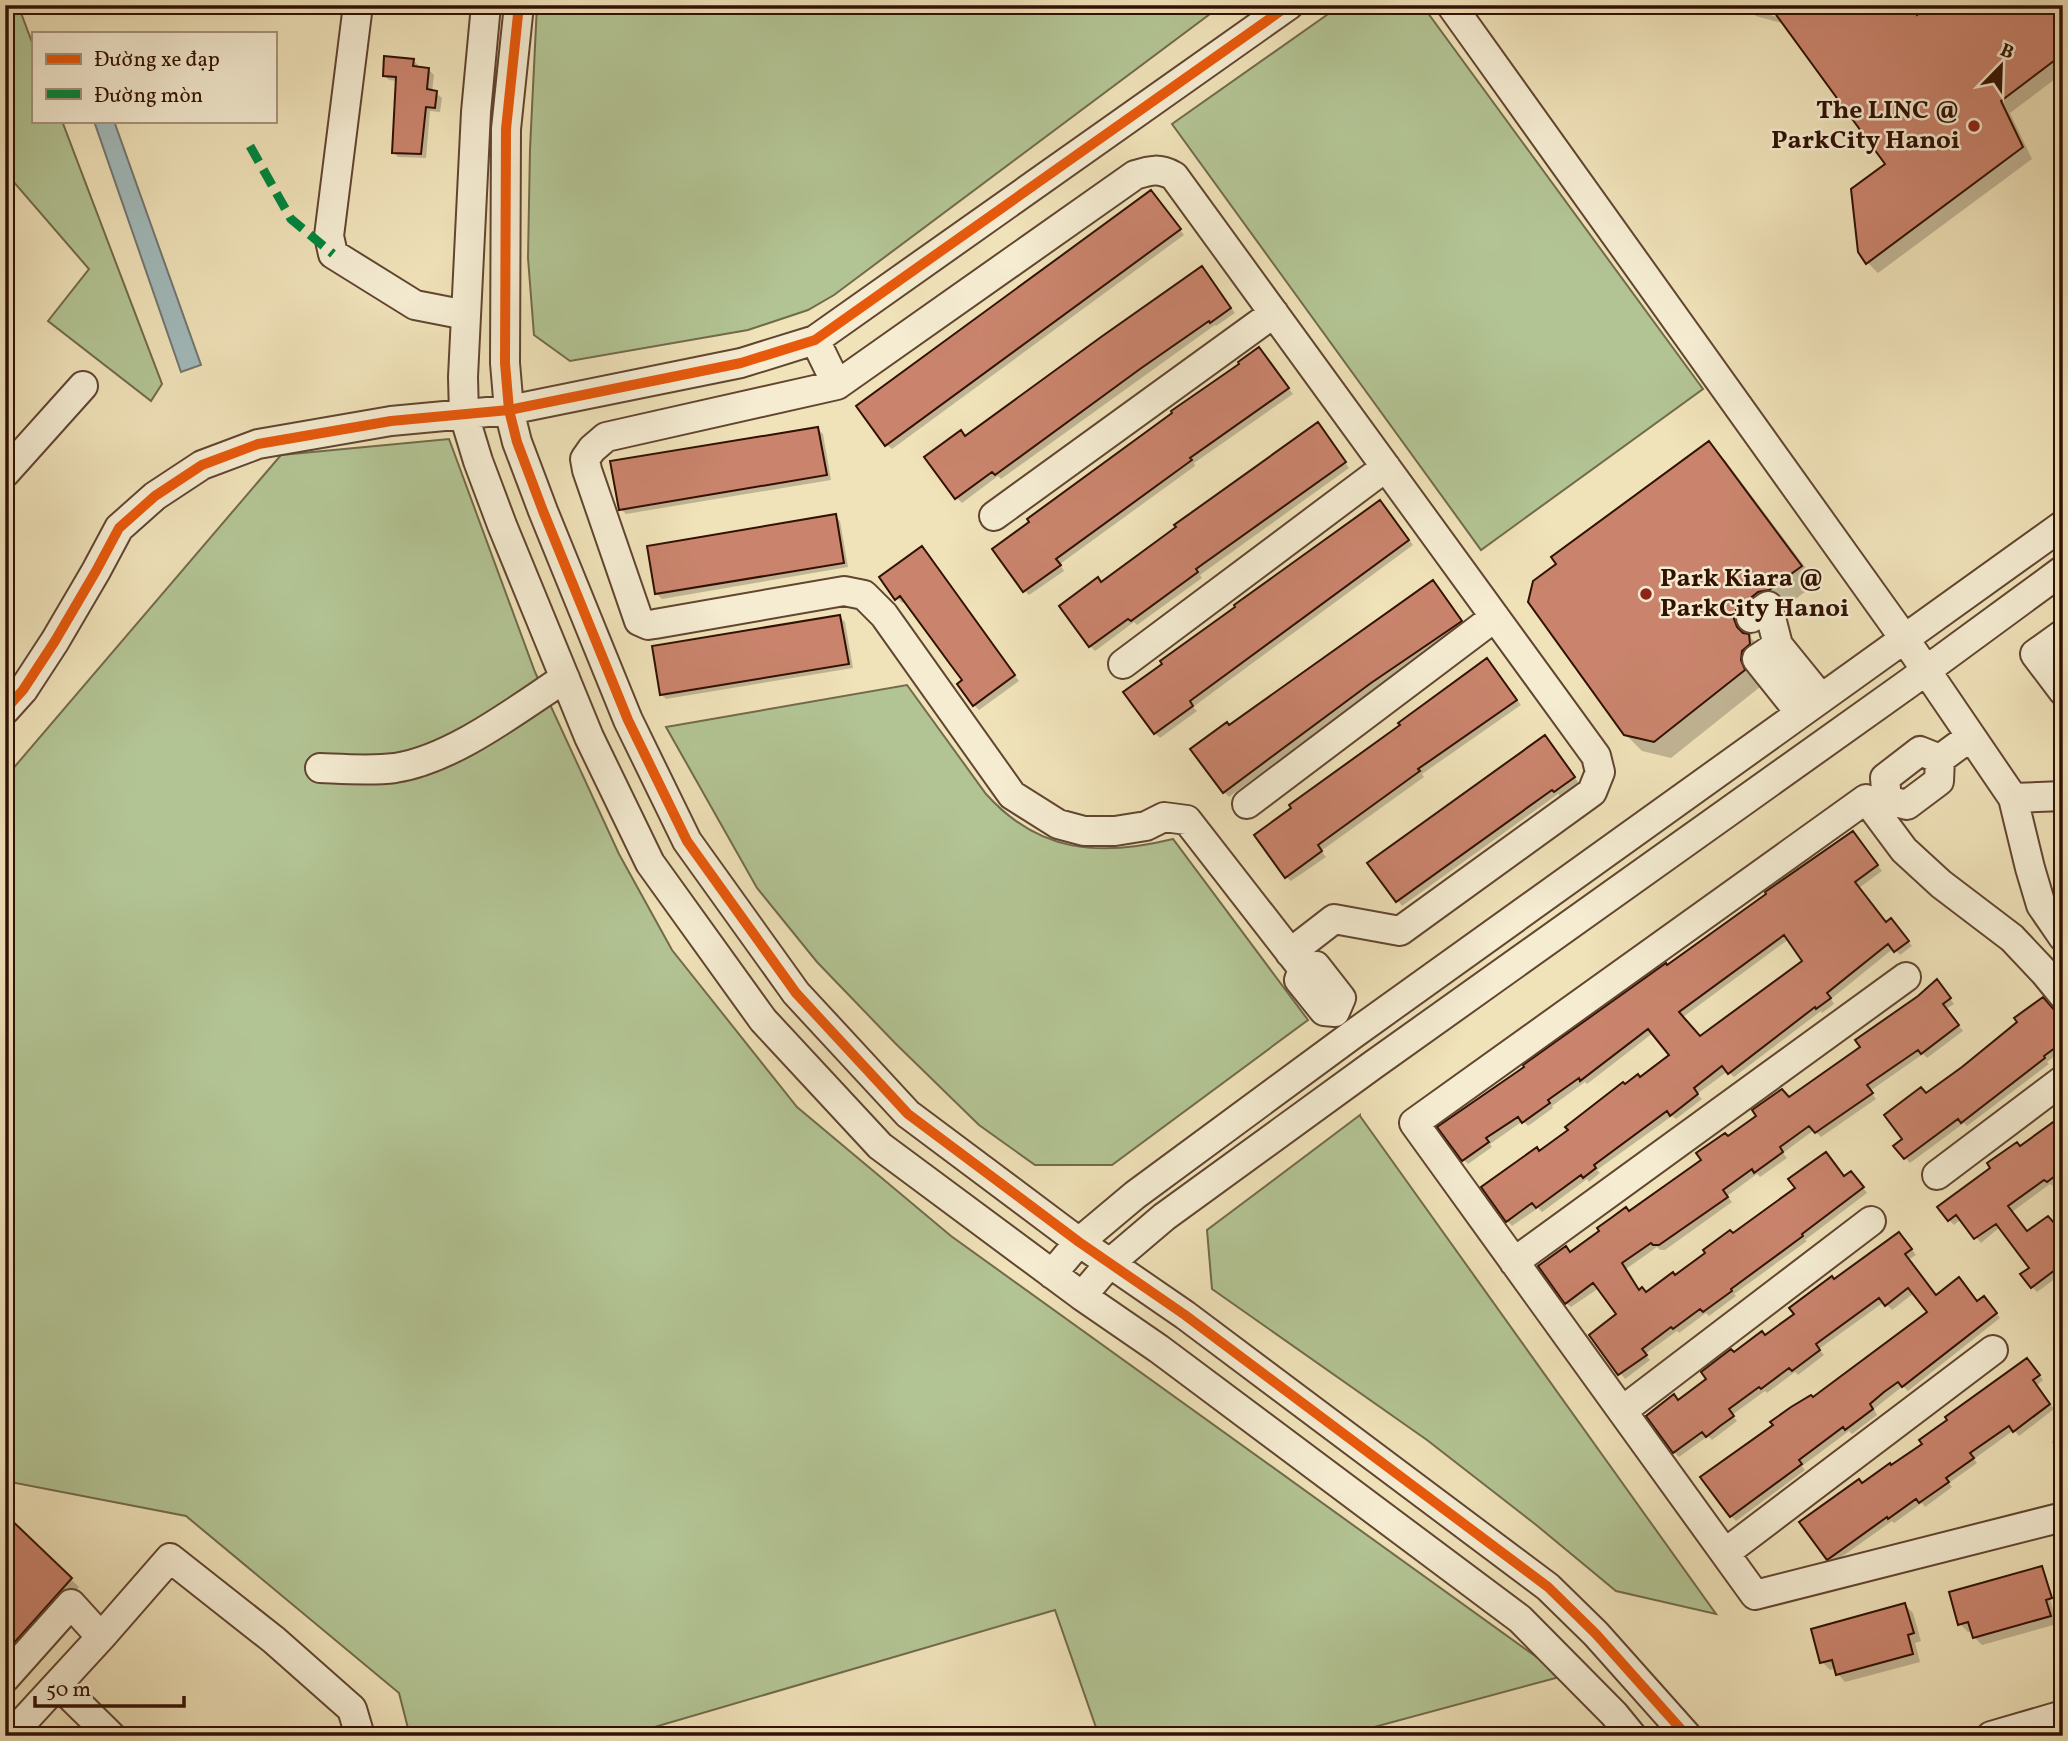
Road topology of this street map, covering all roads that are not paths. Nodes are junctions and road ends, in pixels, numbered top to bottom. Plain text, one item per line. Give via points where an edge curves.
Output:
1 (358, 5) edge
2 (486, 5) edge
3 (519, 5) edge
4 (1289, 5) edge
5 (1451, 5) edge
6 (1274, 313) junction
7 (466, 316) junction
8 (815, 340) junction
9 (837, 385) junction
10 (83, 386) dead end
11 (509, 410) junction
12 (464, 415) junction
13 (1386, 467) junction
14 (5, 474) edge
15 (994, 516) dead end
16 (2063, 525) edge
17 (2063, 570) edge
18 (1495, 617) junction
19 (1751, 618) dead end
20 (2063, 634) edge
21 (1904, 638) junction
22 (1123, 664) dead end
23 (1926, 670) junction
24 (565, 678) junction
25 (2063, 691) edge
26 (1810, 706) junction
27 (5, 710) edge
28 (1970, 737) junction
29 (320, 768) dead end
30 (2063, 796) edge
31 (2013, 798) junction
32 (1247, 804) dead end
33 (1881, 805) junction
34 (2063, 937) edge
35 (1297, 961) junction
36 (1906, 977) dead end
37 (2063, 995) edge
38 (1352, 1035) junction
39 (1373, 1065) junction
40 (2063, 1080) edge
41 (1937, 1175) dead end
42 (1871, 1221) dead end
43 (1079, 1242) junction
44 (1514, 1262) junction
45 (1110, 1263) junction
46 (1052, 1274) junction
47 (1082, 1296) junction
48 (1993, 1350) dead end
49 (1622, 1411) junction
50 (2063, 1517) edge
51 (1725, 1553) junction
52 (101, 1637) junction
53 (5, 1678) edge
54 (58, 1684) junction
55 (2063, 1715) edge
56 (1623, 1725) edge
57 (106, 1734) edge
58 (10, 1736) edge
59 (360, 1736) edge
60 (1687, 1736) edge
61 (1991, 1736) edge

1 - 7 street via 329,236 332,254 415,305
2 - 7 street
3 - 11 street via 506,129
4 - 8 street
5 - 21 street
6 - 9 street via 1174,176 1152,170 1135,175
6 - 13 street
6 - 15 street
7 - 12 street
8 - 9 street
8 - 11 street via 741,363
9 - 35 street via 606,437 592,449 585,459 587,470 639,621 655,624 844,590 864,594 884,615 1012,794 1058,824 1084,831 1146,826 1164,817 1187,820
10 - 14 street
11 - 12 street
11 - 43 street via 543,511 623,707 687,841 796,993 908,1114
12 - 24 street via 497,512
12 - 27 street via 391,421 258,444 202,465 155,496 119,528 55,641
13 - 18 street
13 - 22 street
16 - 21 street
17 - 23 street
18 - 32 street
18 - 35 street via 1596,756 1600,772 1592,792 1400,932 1334,919
19 - 26 street via 1769,606 1767,652
20 - 25 street via 2035,654
21 - 23 street
21 - 26 street
23 - 28 street
23 - 39 street
24 - 29 street via 435,756 396,768
24 - 46 street via 650,863 763,1020 880,1146
26 - 38 street
28 - 31 street
28 - 33 street via 1941,759 1920,751 1911,757 1885,778
30 - 31 street
31 - 34 street via 2041,905
33 - 37 street via 1904,850 2012,938
33 - 44 street via 1866,799 1414,1123
35 - 38 street via 1316,966 1341,998 1335,1012
36 - 44 street
38 - 39 street
38 - 43 street via 1135,1195
39 - 45 street via 1164,1217
40 - 41 street
42 - 49 street
43 - 45 street
43 - 46 street
44 - 49 street
45 - 47 street
45 - 60 street via 1548,1587
46 - 47 street
47 - 56 street via 1520,1619
48 - 51 street
49 - 51 street
50 - 51 street via 1755,1595
52 - 53 street via 71,1604
52 - 54 street
52 - 59 street via 170,1558 352,1709
54 - 57 street
54 - 58 street
55 - 61 street

